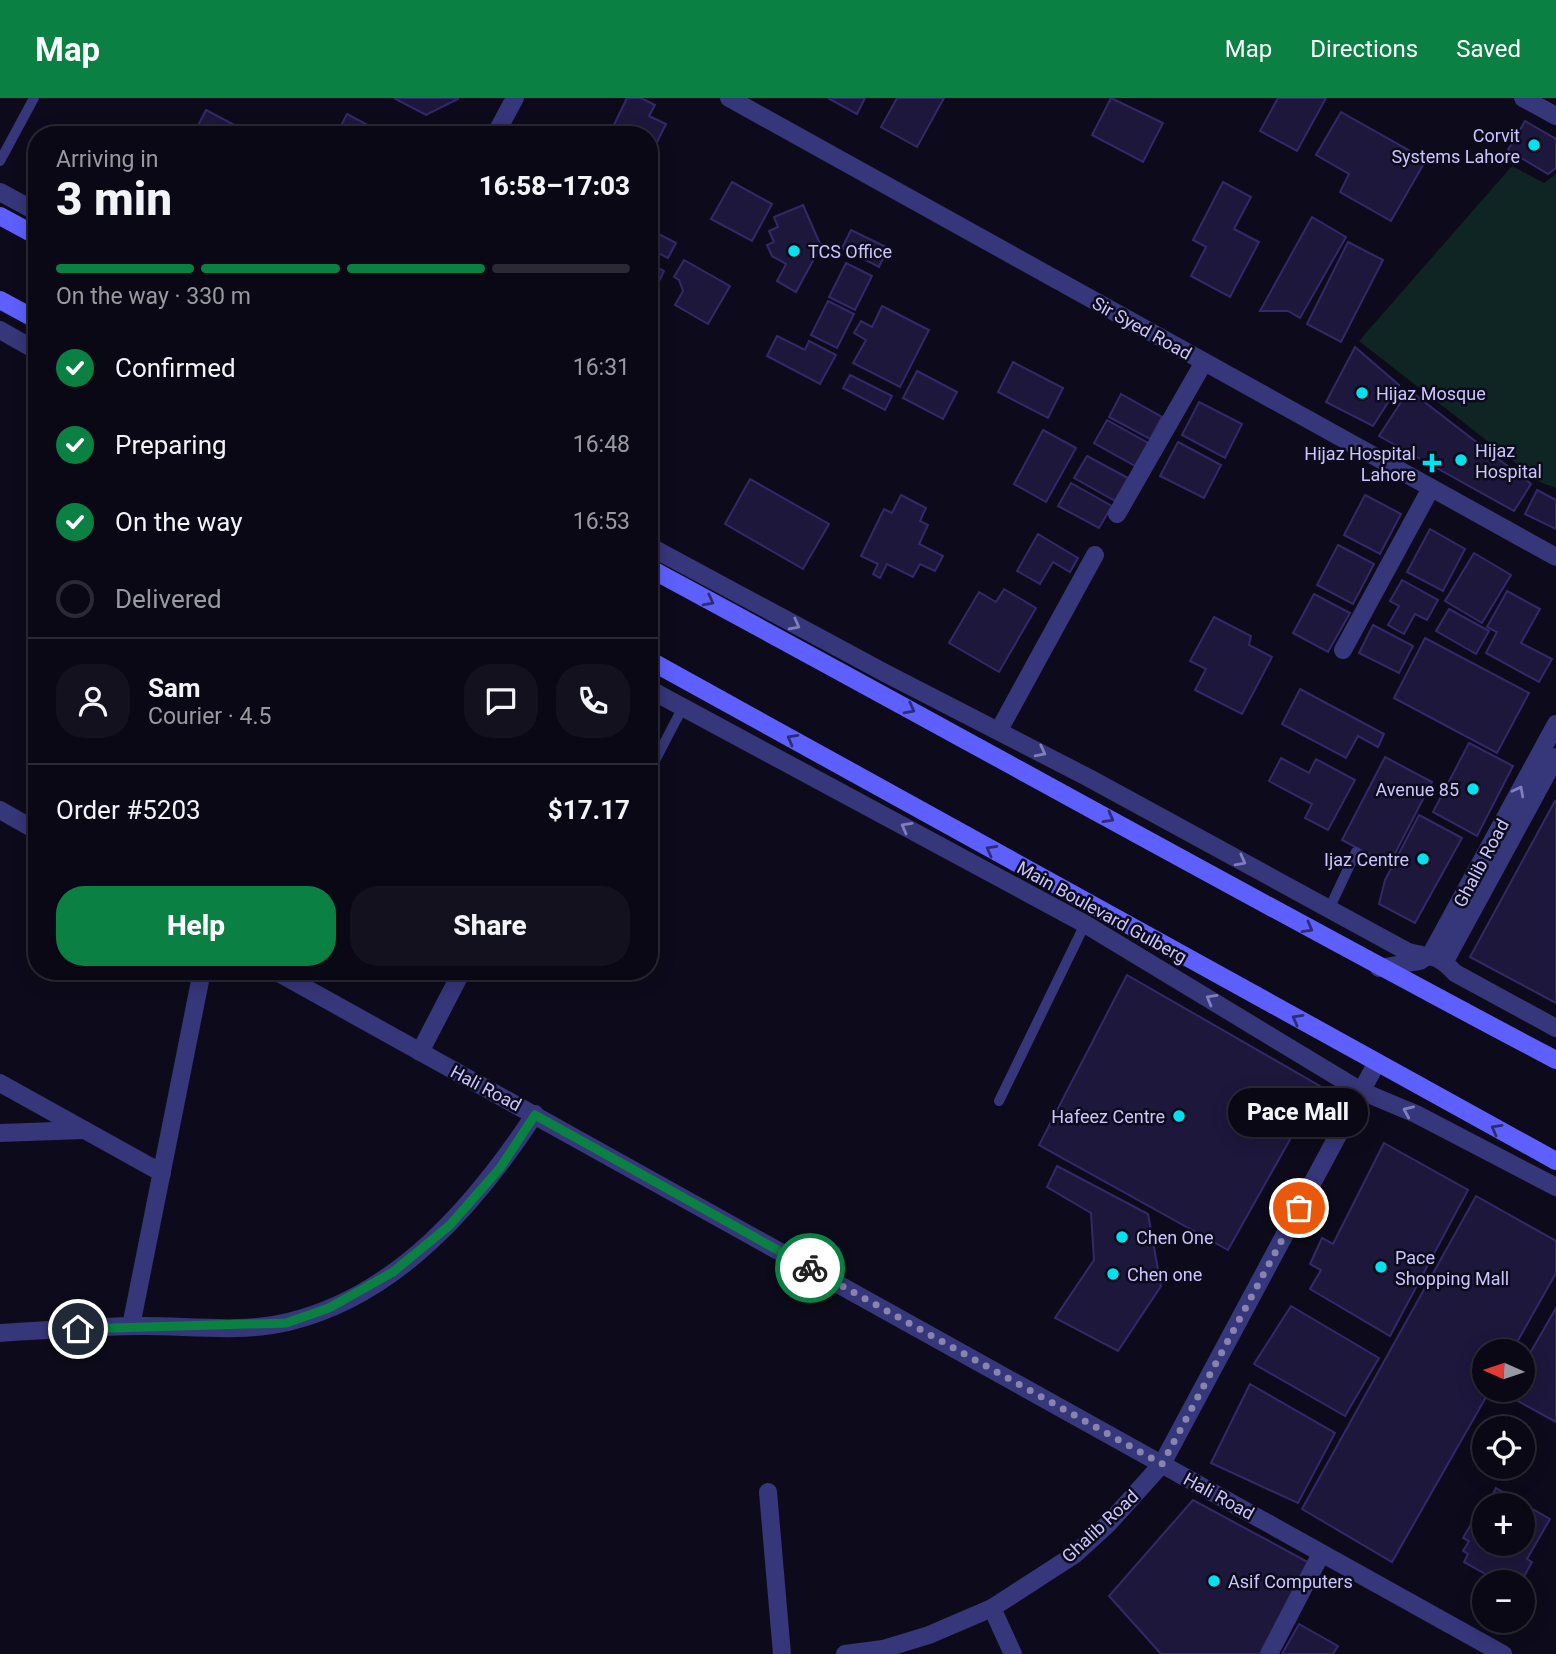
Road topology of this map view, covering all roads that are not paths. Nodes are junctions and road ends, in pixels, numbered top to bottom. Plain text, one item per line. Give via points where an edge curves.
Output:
1 (34, 98) edge
2 (515, 98) edge
3 (1526, 99) edge
4 (742, 100) edge
5 (1556, 116) edge
6 (500, 126) edge
7 (0, 161) edge
8 (0, 192) edge
9 (28, 207) edge
10 (0, 216) edge
11 (28, 231) edge
12 (0, 300) edge
13 (28, 315) edge
14 (0, 330) edge
15 (28, 346) edge
16 (1204, 362) junction
17 (1431, 488) junction
18 (1117, 513) dead end
19 (658, 551) edge
20 (1095, 555) dead end
21 (1556, 557) edge
22 (658, 573) edge
23 (1343, 650) dead end
24 (658, 665) edge
25 (658, 694) edge
26 (683, 707) junction
27 (1556, 723) edge
28 (999, 730) junction
29 (658, 755) edge
30 (1556, 757) edge
31 (0, 810) edge
32 (28, 826) edge
33 (1356, 852) dead end
34 (1329, 909) junction
35 (1084, 924) junction
36 (1438, 958) junction
37 (1379, 968) junction
38 (200, 980) edge
39 (291, 980) edge
40 (457, 980) edge
41 (1556, 1028) edge
42 (420, 1052) junction
43 (1556, 1060) edge
44 (1376, 1064) junction
45 (0, 1083) edge
46 (1361, 1091) junction
47 (999, 1101) dead end
48 (535, 1115) junction
49 (85, 1130) junction
50 (0, 1133) edge
51 (1556, 1161) edge
52 (162, 1173) junction
53 (1556, 1187) edge
54 (131, 1326) junction
55 (0, 1333) edge
56 (1162, 1464) junction
57 (768, 1492) dead end
58 (1321, 1554) junction
59 (992, 1608) junction
60 (782, 1654) edge
61 (845, 1654) edge
62 (1013, 1654) edge
63 (1269, 1654) edge
64 (1503, 1654) edge

1 - 7 lane
2 - 6 street
3 - 5 street
4 - 16 street, Sir Syed Road
8 - 9 street
10 - 11 main road
12 - 13 main road
14 - 15 street
16 - 17 street, Sir Syed Road
16 - 18 street
17 - 21 street, Sir Syed Road
17 - 23 street
19 -> 28 street
20 - 28 street
22 -> 37 main road
44 -> 24 main road, Main Boulevard Gulberg
25 - 26 street
26 - 29 lane
35 -> 26 street
36 -> 27 street, Ghalib Road
28 -> 34 street
30 - 36 street, Ghalib Road
31 - 32 street
33 - 34 lane
34 - 36 street via 1408,952
46 -> 35 street
35 - 47 lane
36 - 37 street
36 - 41 street via 1455,974
37 - 43 main road
38 - 52 street
39 - 42 street, Hali Road
40 - 42 street
42 - 48 street, Hali Road
44 - 46 street, Ghalib Road
51 -> 44 main road, Main Boulevard Gulberg
45 - 49 street
53 -> 46 street via 1416,1114
46 - 56 street, Ghalib Road
48 - 54 street via 500,1168 450,1225 393,1272 329,1308 286,1323
48 - 56 street, Hali Road
49 - 50 street
49 - 52 street
52 - 54 street
54 - 55 street
56 - 58 street, Hali Road
56 - 59 street, Ghalib Road via 1074,1555
57 - 60 street
58 - 63 street
58 - 64 street, Hali Road
59 - 61 street, Ghalib Road via 883,1649
59 - 62 street

